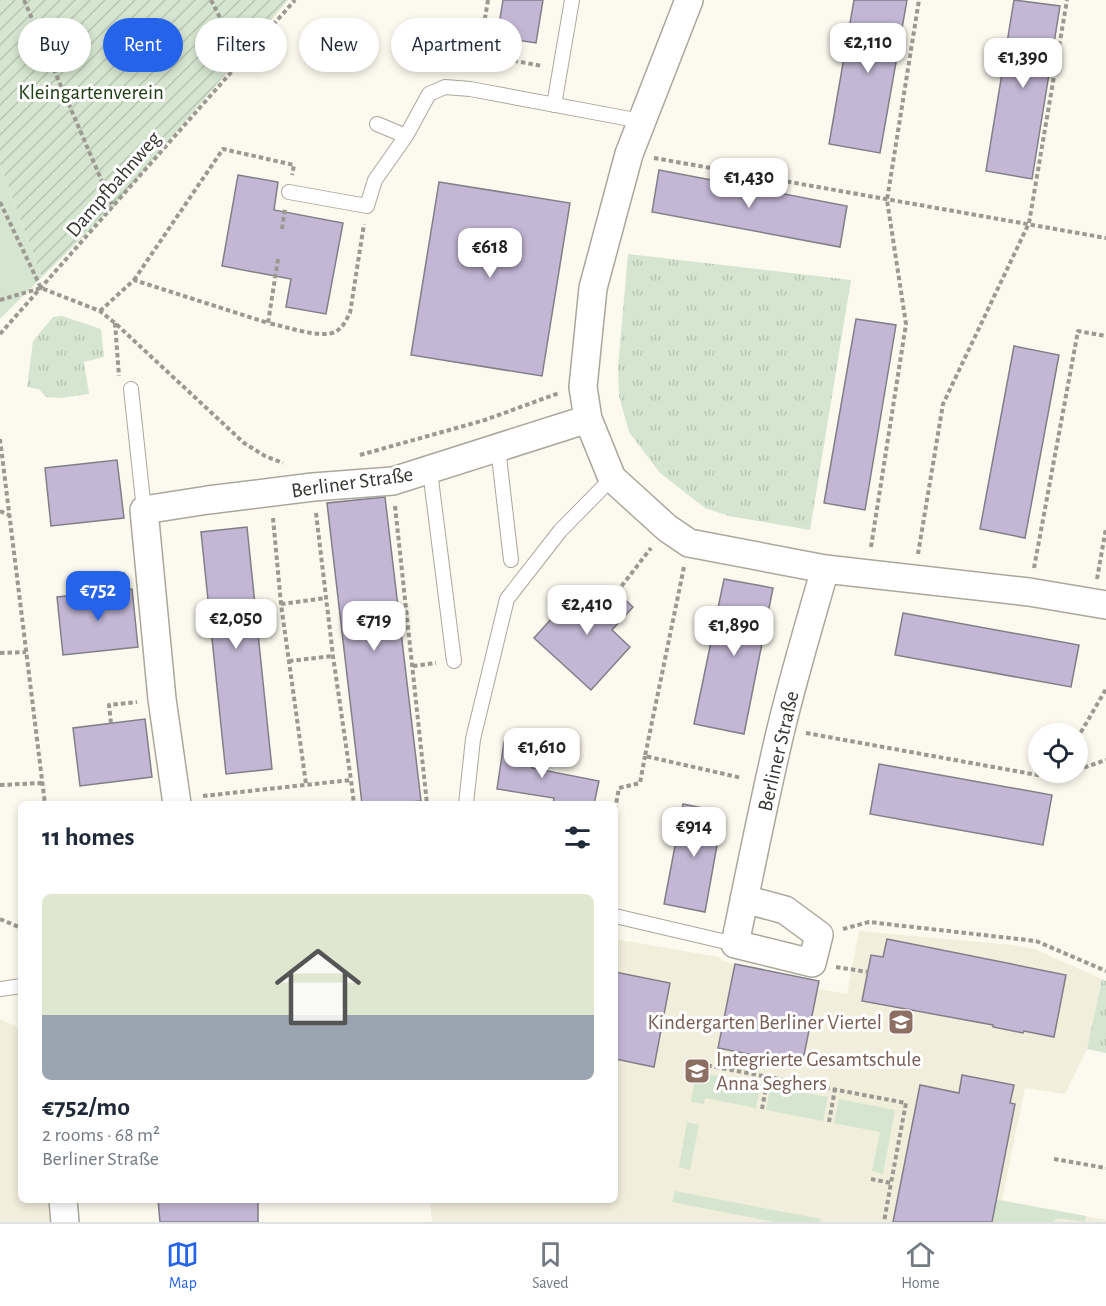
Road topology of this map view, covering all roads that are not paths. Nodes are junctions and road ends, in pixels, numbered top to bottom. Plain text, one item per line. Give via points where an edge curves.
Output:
1 (572, 0) edge
2 (689, 0) edge
3 (554, 105) junction
4 (642, 121) junction
5 (377, 124) dead end
6 (406, 136) junction
7 (288, 192) road end
8 (125, 386) road end
9 (588, 419) junction
10 (498, 448) junction
11 (430, 471) junction
12 (612, 478) junction
13 (144, 510) junction
14 (511, 560) dead end
15 (825, 569) junction
16 (1100, 604) edge
17 (454, 661) dead end
18 (177, 801) edge
19 (466, 801) edge
20 (744, 899) junction
21 (618, 917) edge
22 (735, 944) junction
23 (18, 986) edge
24 (0, 989) edge
25 (63, 1203) edge
26 (65, 1222) edge

1 - 3 lane
2 - 4 street
3 - 4 lane
3 - 6 lane via 445,87 429,94
4 - 9 street via 629,153 593,288 583,387
5 - 6 lane
6 - 7 lane via 375,180 367,206
8 - 13 lane
9 - 10 street, Berliner Straße
9 - 12 street
10 - 11 street, Berliner Straße
10 - 14 lane
11 - 13 street, Berliner Straße via 393,482 313,487
11 - 17 lane
12 - 15 street via 689,543
12 - 19 lane via 560,531 507,599 472,739
13 - 18 street via 162,699
15 - 16 street
15 - 20 street, Berliner Straße via 781,728
20 - 22 street, Berliner Straße
20 - 22 street via 785,910 819,935 812,963
21 - 22 lane
23 - 24 lane
25 - 26 street

